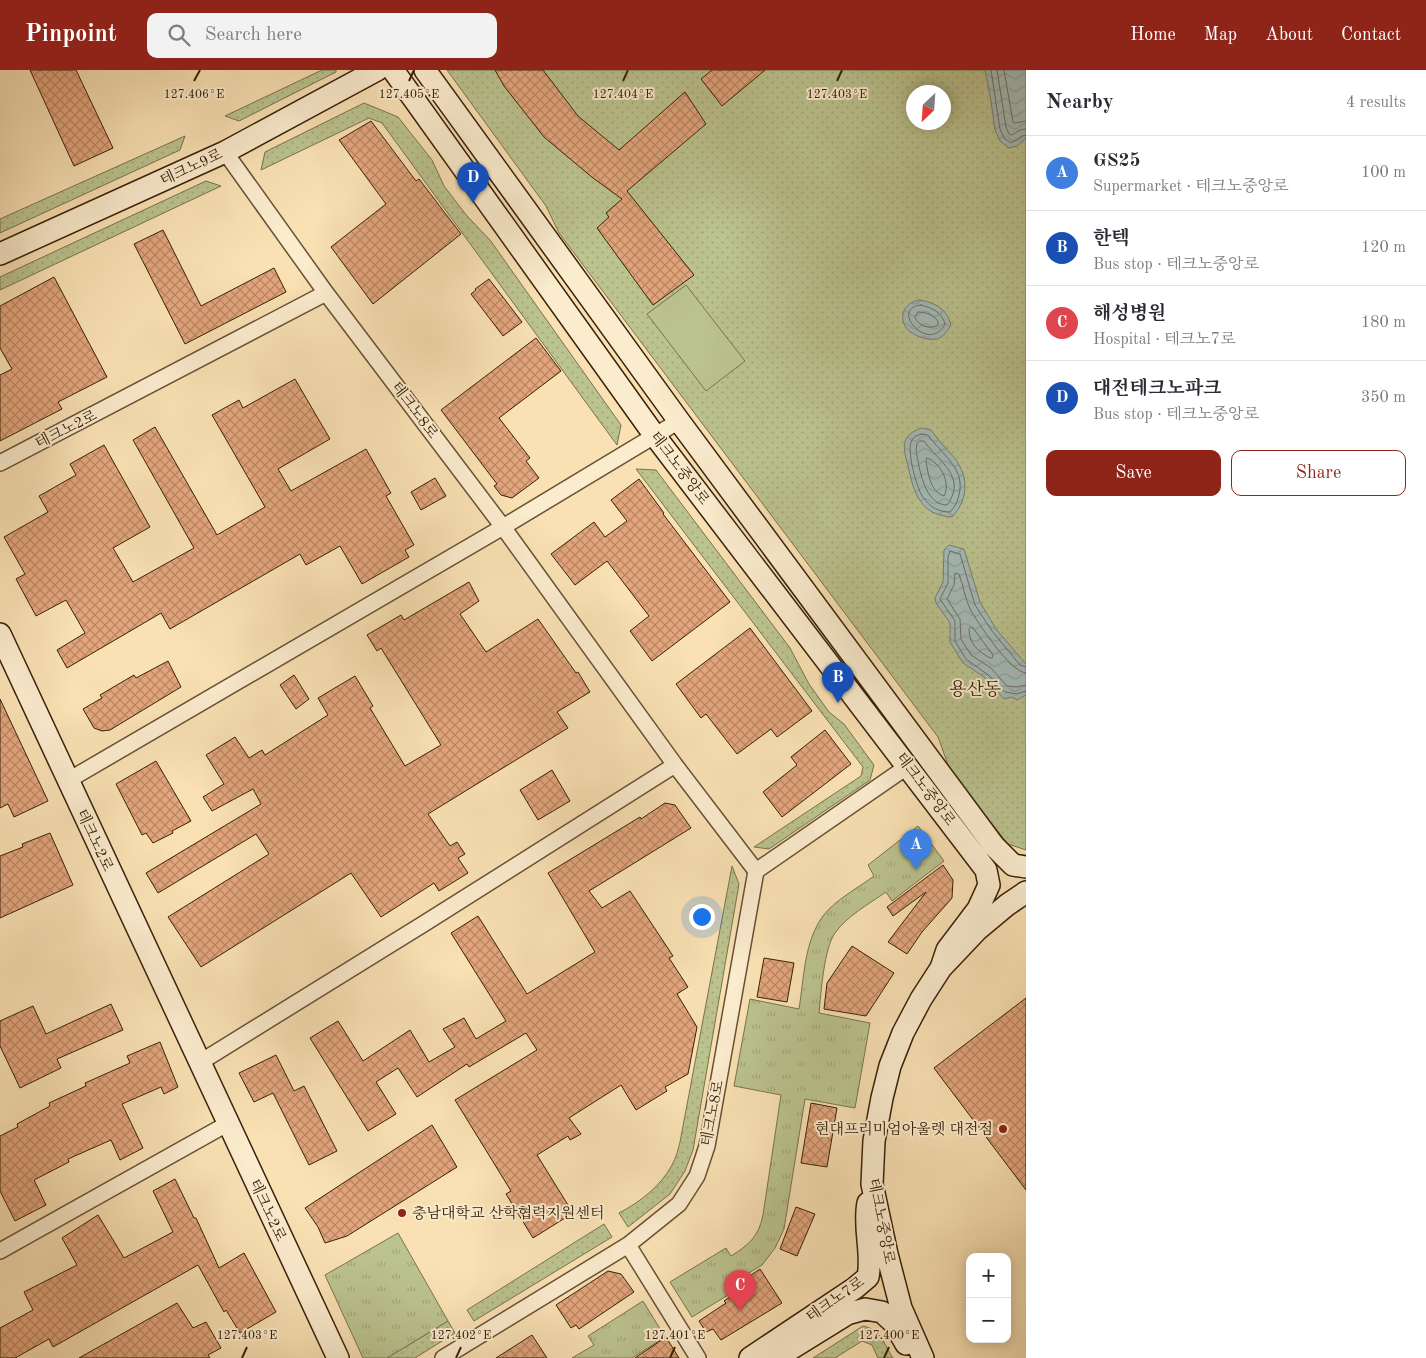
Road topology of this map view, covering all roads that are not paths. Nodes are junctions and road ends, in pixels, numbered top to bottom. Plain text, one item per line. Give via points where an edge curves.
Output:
1 (377, 70) edge
2 (393, 70) edge
3 (425, 70) edge
4 (225, 152) junction
5 (0, 254) edge
6 (326, 293) junction
7 (679, 421) junction
8 (655, 436) junction
9 (0, 464) edge
10 (504, 527) junction
11 (0, 634) edge
12 (675, 765) junction
13 (908, 766) junction
14 (67, 781) junction
15 (986, 852) junction
16 (1026, 867) edge
17 (756, 871) junction
18 (1026, 892) edge
19 (941, 968) junction
20 (199, 1063) junction
21 (227, 1124) junction
22 (872, 1184) junction
23 (628, 1244) junction
24 (0, 1251) edge
25 (338, 1358) edge
26 (443, 1358) edge
27 (698, 1358) edge
28 (750, 1358) edge
29 (776, 1358) edge
30 (922, 1358) edge

1 - 4 main road, 테크노9로
2 - 8 main road, 테크노중앙로
3 - 7 main road, 테크노중앙로
4 - 5 main road, 테크노9로
4 - 6 street, 테크노8로
6 - 9 street, 테크노2로
6 - 10 street, 테크노8로
7 - 8 street
7 - 15 main road, 테크노중앙로
8 - 10 street
8 - 13 main road, 테크노중앙로
10 - 12 street, 테크노8로
10 - 14 street
11 - 14 main road, 테크노2로
12 - 17 street, 테크노8로
12 - 20 street
13 - 15 main road, 테크노중앙로
13 - 17 street
14 - 20 main road, 테크노2로
15 - 16 main road via 1013,865
15 - 19 main road via 989,885 978,909 947,950
17 - 23 street, 테크노8로 via 707,1146 697,1176 679,1204
18 - 19 main road, 테크노중앙로 via 977,930
19 - 22 main road, 테크노중앙로 via 921,999 890,1066 874,1141
20 - 21 main road, 테크노2로
21 - 24 street
21 - 25 main road, 테크노2로
22 - 28 main road, 테크노7로 via 866,1214 871,1264 868,1277
22 - 30 main road, 테크노중앙로 via 901,1308
23 - 26 street, 테크노8로
23 - 27 street
29 - 30 main road, 테크노7로 via 847,1314 865,1309 882,1312 894,1323 905,1343

